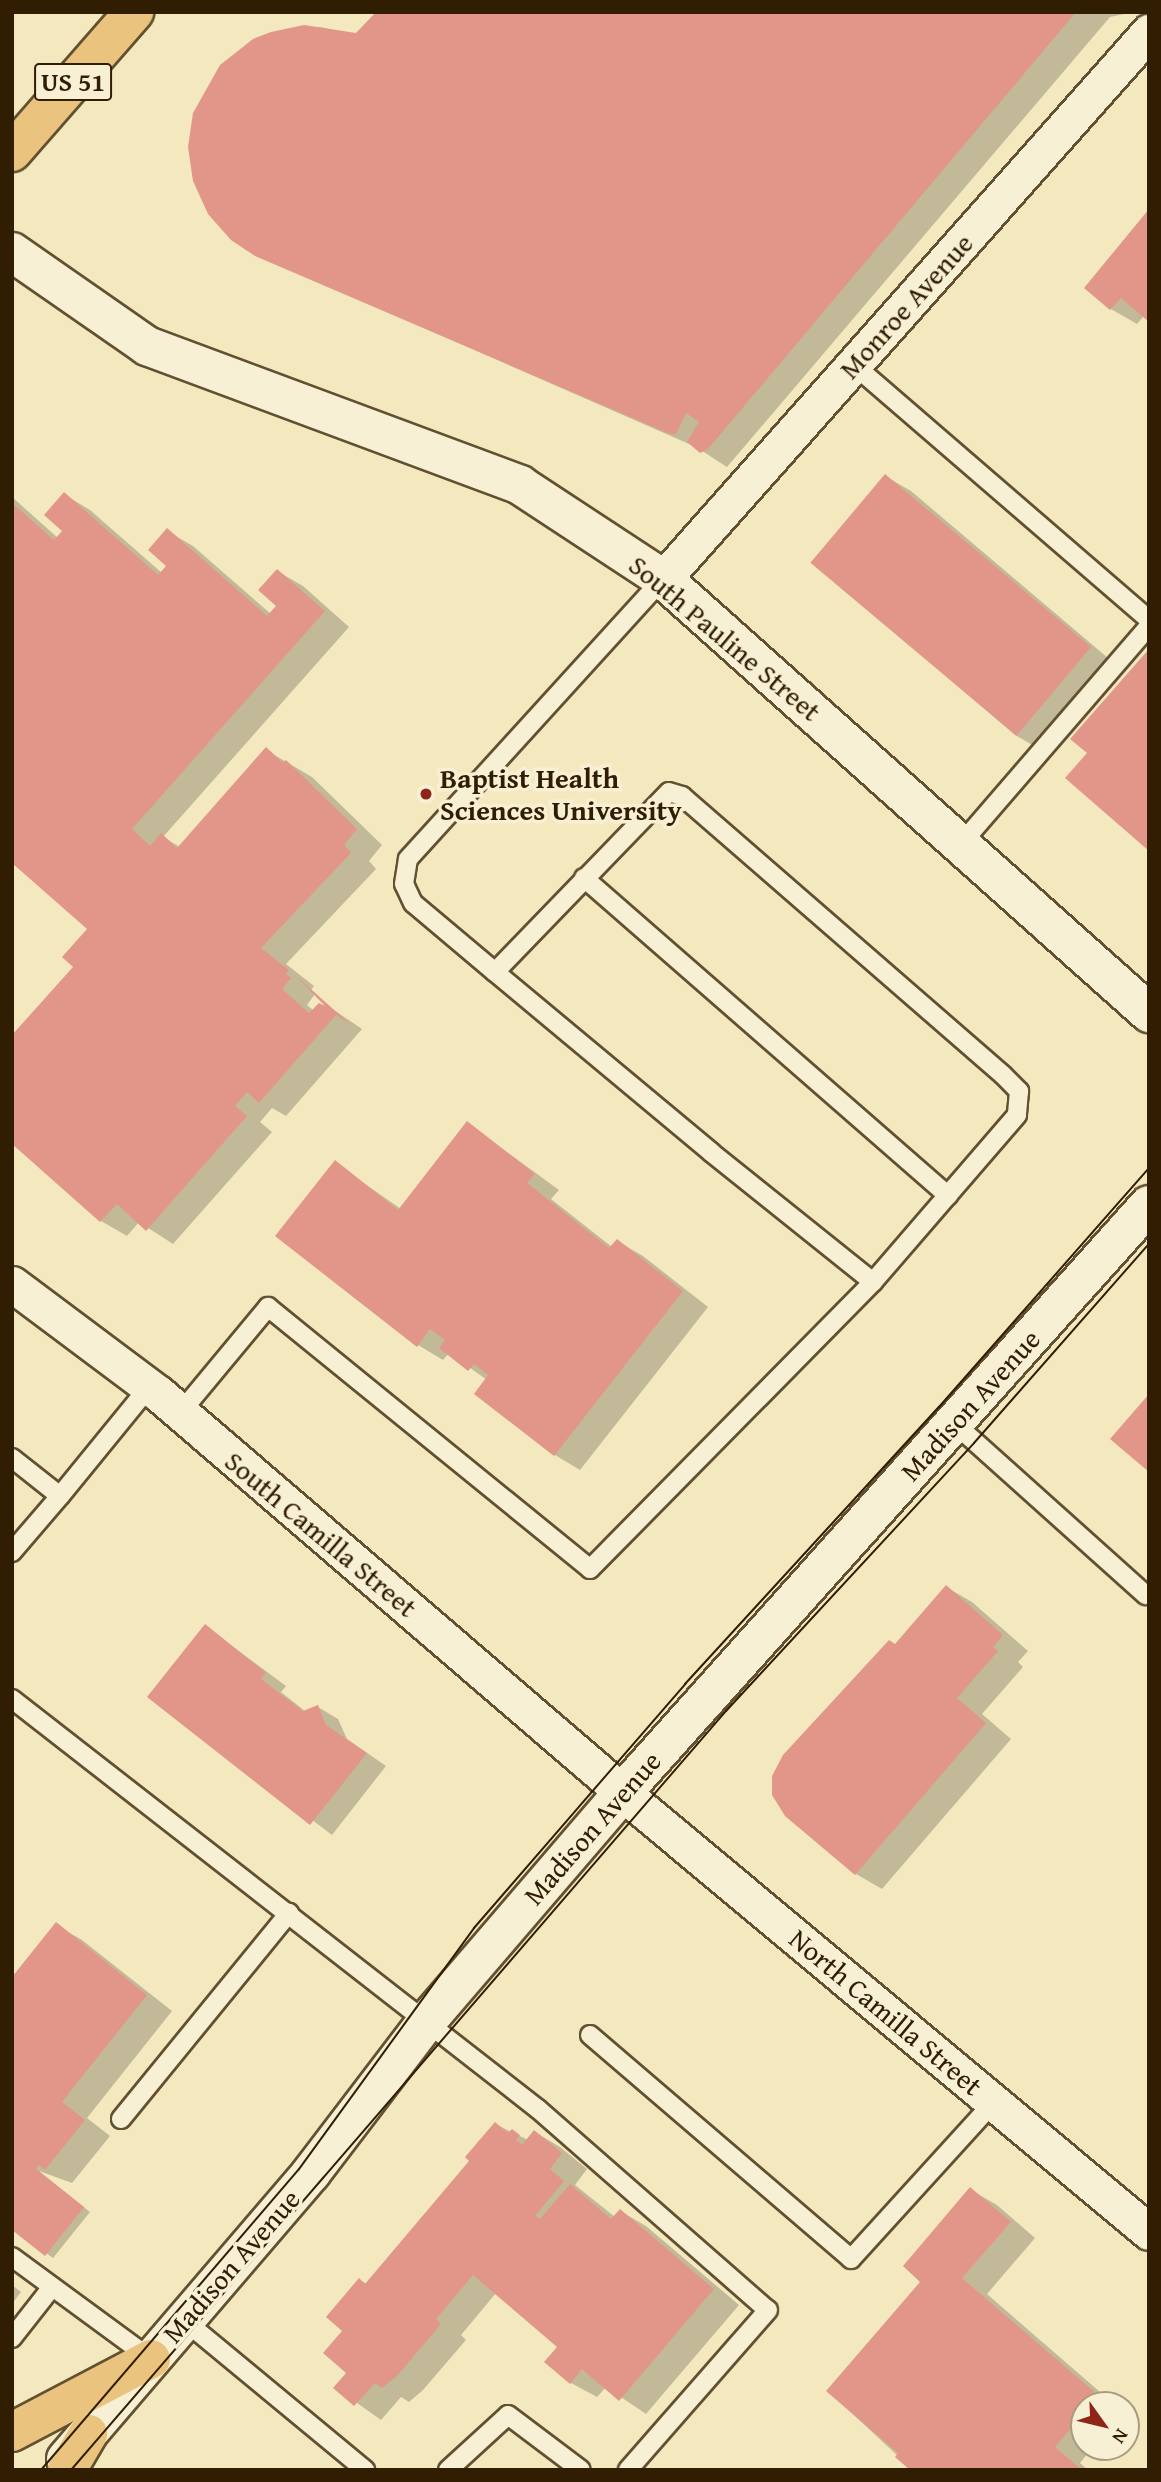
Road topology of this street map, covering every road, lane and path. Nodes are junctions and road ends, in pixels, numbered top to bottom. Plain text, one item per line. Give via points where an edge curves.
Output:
1 (134, 12) edge
2 (1149, 32) edge
3 (12, 152) edge
4 (12, 252) edge
5 (854, 365) junction
6 (663, 579) junction
7 (1149, 620) edge
8 (1149, 626) edge
9 (960, 845) junction
10 (584, 878) junction
11 (495, 972) junction
12 (1149, 1013) edge
13 (948, 1195) junction
14 (1149, 1205) edge
15 (873, 1282) junction
16 (12, 1284) edge
17 (149, 1387) junction
18 (180, 1413) junction
19 (954, 1423) junction
20 (12, 1458) edge
21 (60, 1496) junction
22 (12, 1552) edge
23 (1146, 1595) dead end
24 (12, 1699) edge
25 (623, 1792) junction
26 (289, 1913) junction
27 (427, 2021) junction
28 (590, 2035) dead end
29 (994, 2102) junction
30 (121, 2119) dead end
31 (1149, 2232) edge
32 (12, 2257) edge
33 (52, 2287) junction
34 (185, 2321) junction
35 (12, 2338) edge
36 (151, 2358) junction
37 (12, 2432) edge
38 (88, 2434) junction
39 (57, 2470) edge
40 (67, 2470) edge
41 (365, 2470) edge
42 (448, 2470) edge
43 (581, 2470) edge
44 (628, 2470) edge

1 - 3 main road, US 51
2 - 5 street, Monroe Avenue
4 - 6 street, South Pauline Street via 147,346 520,485
5 - 6 street, Monroe Avenue
5 - 7 lane
6 - 9 street, South Pauline Street
6 - 11 lane via 408,859 404,884 413,903
8 - 9 lane
9 - 12 street, South Pauline Street
10 - 11 lane
10 - 13 lane
10 - 13 lane via 658,800 669,792 682,796 1003,1075 1019,1091 1017,1115
11 - 15 lane
13 - 15 lane
14 - 19 street, Madison Avenue
15 - 18 lane via 590,1569 268,1307
16 - 17 street, South Camilla Street
17 - 18 street, South Camilla Street
17 - 21 lane
18 - 25 street, South Camilla Street
19 - 23 lane
19 - 25 street, Madison Avenue
20 - 21 lane
21 - 22 lane
24 - 26 lane
25 - 27 street, Madison Avenue
25 - 29 street, North Camilla Street
26 - 27 lane
26 - 30 lane
27 - 34 street, Madison Avenue via 311,2173
27 - 44 lane via 538,2109 768,2310
28 - 29 lane via 851,2259
29 - 31 street, North Camilla Street
32 - 33 lane
33 - 35 lane
33 - 36 lane
34 - 36 street, Madison Avenue
34 - 41 lane
36 - 37 main road
36 - 38 street, Madison Avenue
38 - 39 street, Madison Avenue
38 - 40 main road
42 - 43 lane via 508,2414

